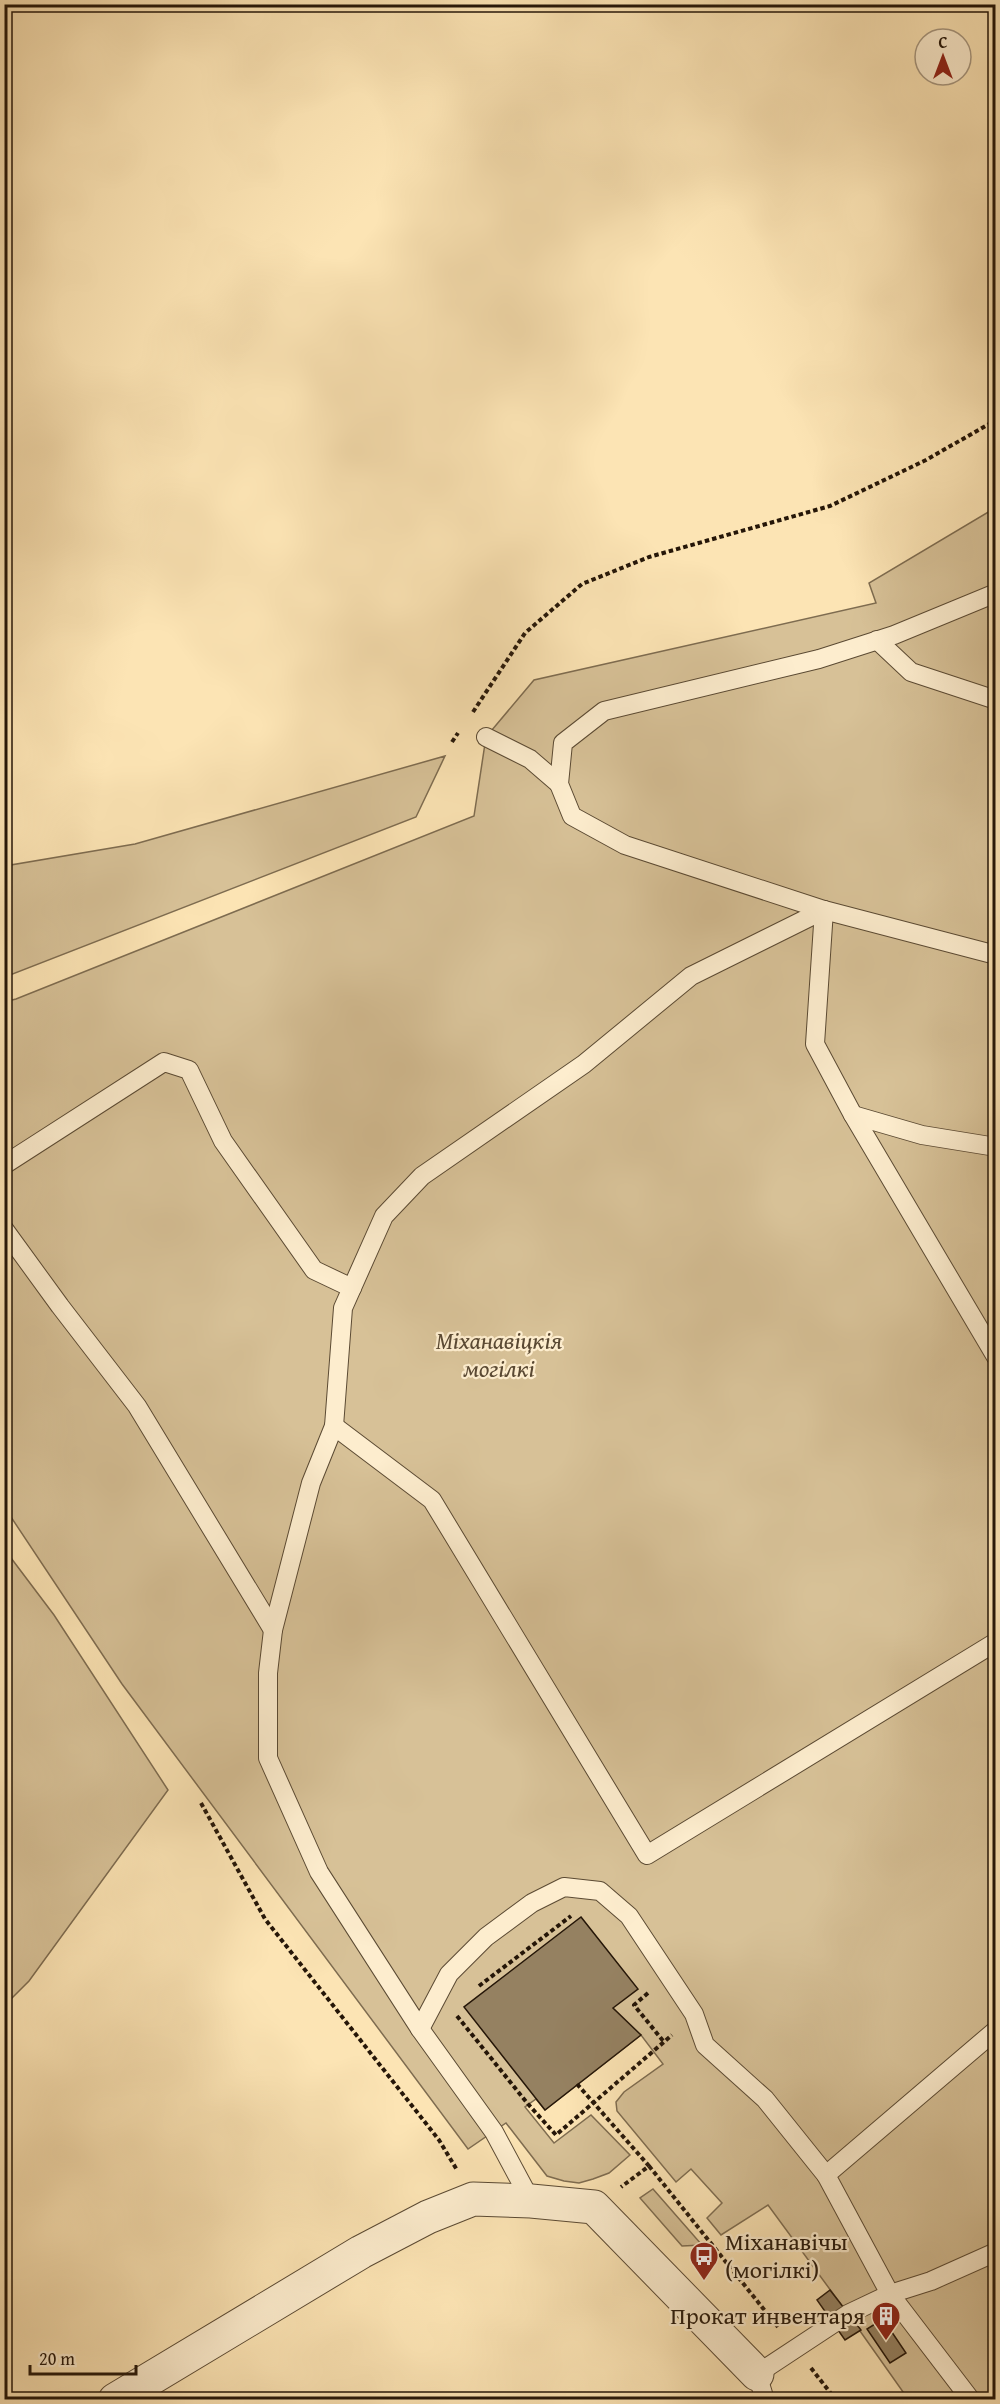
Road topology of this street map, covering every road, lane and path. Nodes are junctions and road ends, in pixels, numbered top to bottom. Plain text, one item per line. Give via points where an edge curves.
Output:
1 (996, 420) edge
2 (996, 593) edge
3 (877, 640) junction
4 (996, 700) edge
5 (472, 712) dead end
6 (459, 732) dead end
7 (486, 737) dead end
8 (452, 742) dead end
9 (559, 784) junction
10 (824, 910) junction
11 (996, 956) edge
12 (853, 1115) junction
13 (996, 1147) edge
14 (4, 1165) edge
15 (4, 1229) edge
16 (352, 1288) junction
17 (996, 1357) edge
18 (334, 1426) junction
19 (273, 1630) junction
20 (996, 1642) edge
21 (201, 1803) dead end
22 (576, 1912) dead end
23 (477, 1987) dead end
24 (654, 1988) dead end
25 (450, 2008) dead end
26 (694, 2014) junction
27 (420, 2029) junction
28 (996, 2030) edge
29 (664, 2042) junction
30 (577, 2084) dead end
31 (595, 2103) junction
32 (649, 2166) junction
33 (826, 2175) junction
34 (473, 2199) junction
35 (531, 2201) junction
36 (594, 2207) junction
37 (996, 2252) edge
38 (890, 2294) junction
39 (795, 2349) junction
40 (761, 2387) edge
41 (115, 2400) edge
42 (836, 2400) edge
43 (971, 2400) edge

1 - 5 path via 926,460 830,506 649,557 582,584 525,633
2 - 3 lane
3 - 4 lane via 911,672
3 - 9 lane via 819,659 604,711 563,743
6 - 8 path
7 - 9 lane via 530,759
9 - 10 lane via 572,816 625,844
10 - 11 lane
10 - 12 lane via 815,1044
10 - 16 lane via 691,976 584,1064 422,1176 384,1216
12 - 13 lane via 922,1135
12 - 17 lane
14 - 16 lane via 164,1062 189,1070 223,1141 314,1270
15 - 19 lane via 137,1406
16 - 18 lane via 343,1308
18 - 19 lane via 310,1483
18 - 20 lane via 432,1500 647,1855
19 - 27 lane via 268,1673 268,1758 319,1872
21 - 34 path via 265,1918 440,2140
22 - 23 path
24 - 29 path via 634,2005
25 - 31 path via 556,2135
26 - 27 lane via 629,1916 600,1891 564,1887 532,1903 479,1944 449,1974
26 - 29 path
26 - 33 lane via 705,2044 765,2099
27 - 35 lane via 494,2132
28 - 33 lane
29 - 31 path
30 - 31 path
31 - 32 path
32 - 36 path
32 - 39 path
33 - 38 lane
34 - 35 street
34 - 41 street via 361,2252
35 - 36 street
36 - 40 street
37 - 38 lane
38 - 39 lane via 848,2314
38 - 43 lane
39 - 40 lane
39 - 42 path

